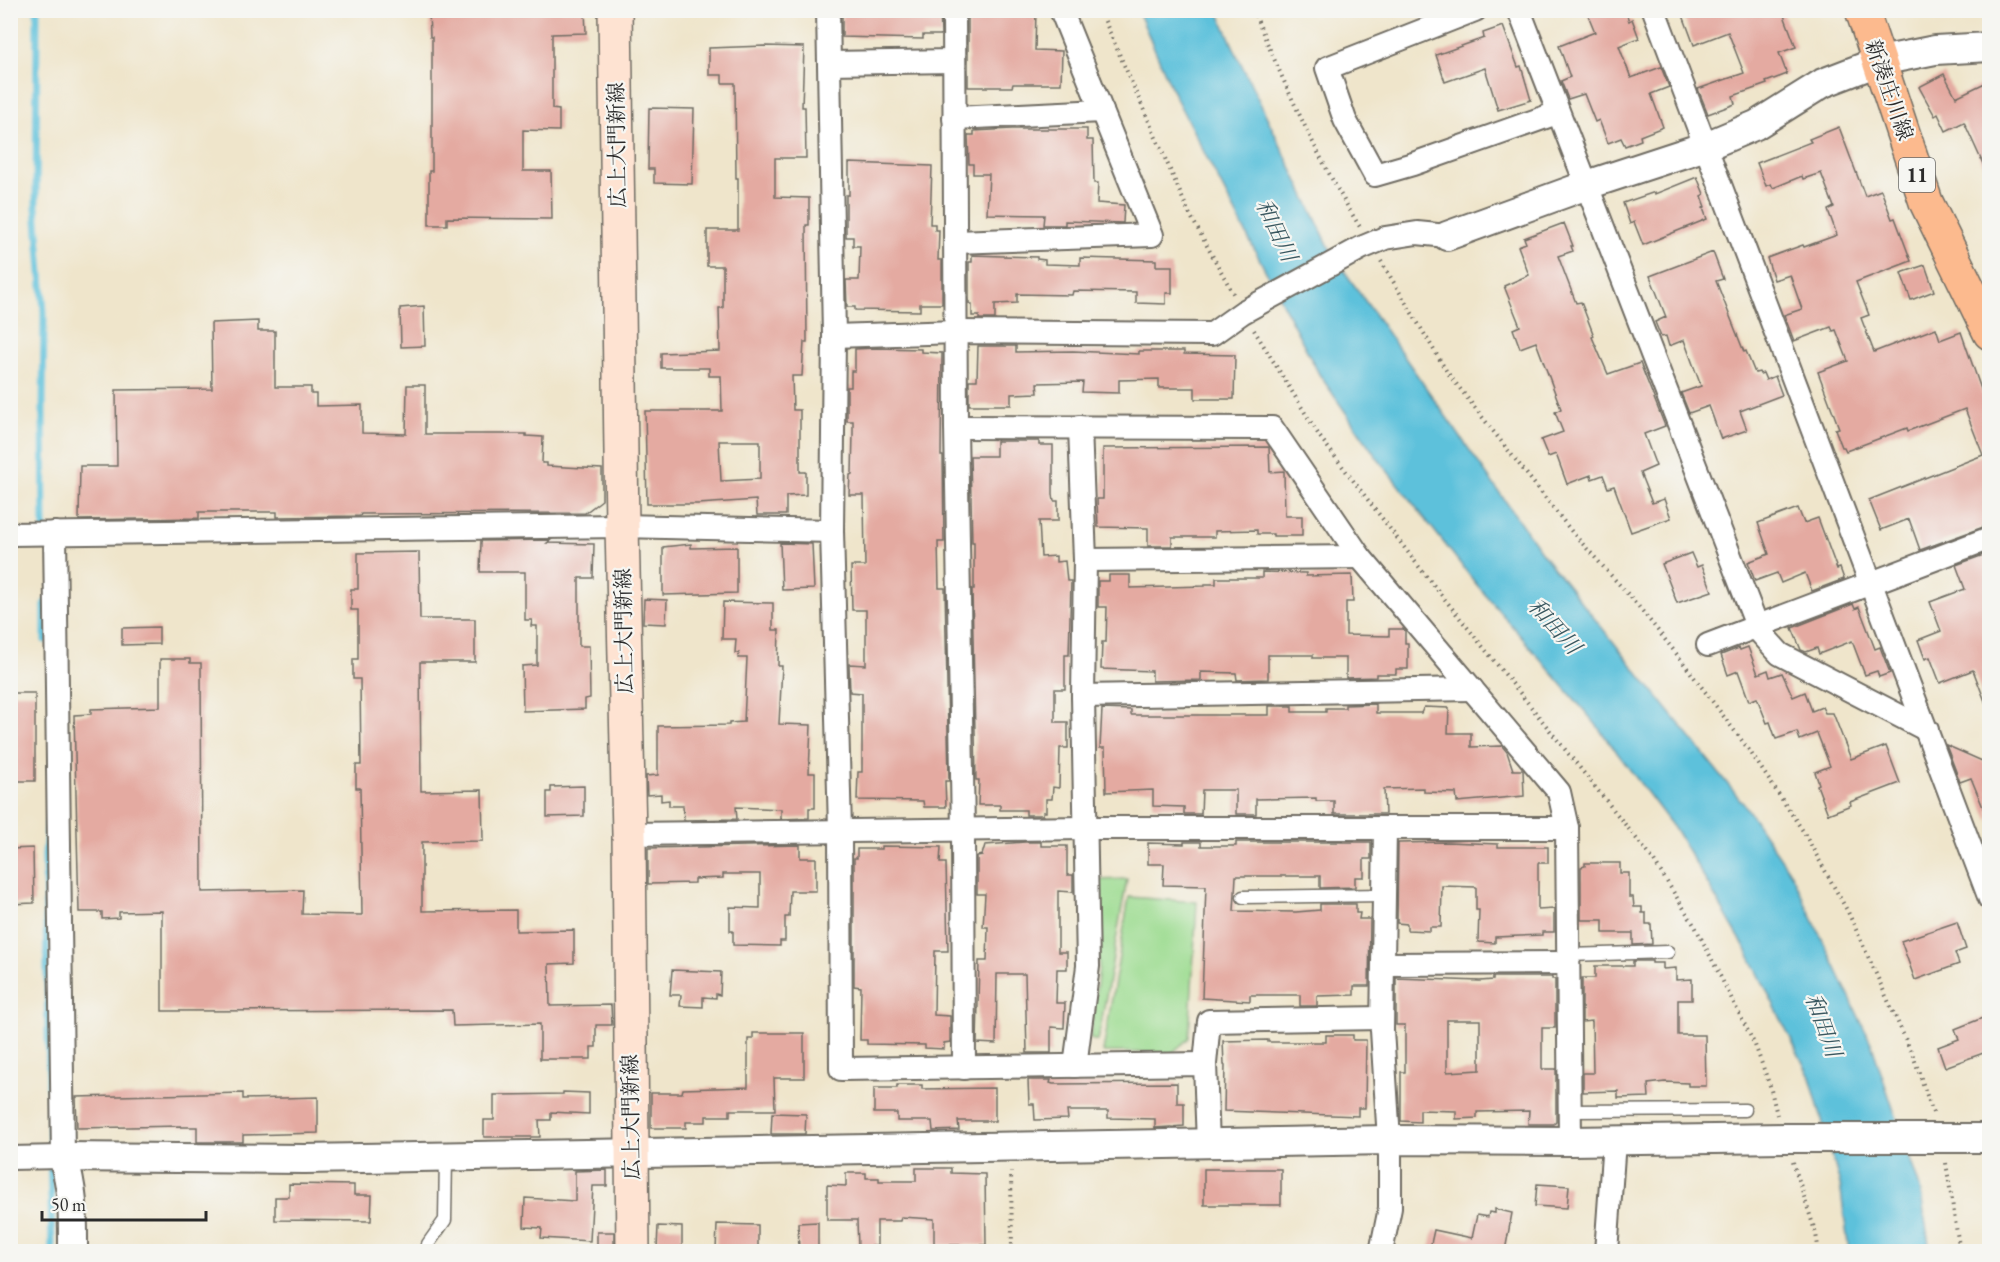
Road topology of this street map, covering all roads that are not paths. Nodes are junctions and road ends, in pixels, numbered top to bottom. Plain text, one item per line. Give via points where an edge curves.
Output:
1 (615, 10) edge
2 (828, 10) edge
3 (954, 10) edge
4 (1061, 10) edge
5 (1475, 10) edge
6 (1519, 10) edge
7 (1654, 10) edge
8 (1862, 10) edge
9 (1989, 47) edge
10 (953, 61) junction
11 (1880, 61) junction
12 (829, 63) junction
13 (1102, 111) junction
14 (1557, 114) junction
15 (954, 118) junction
16 (1706, 146) junction
17 (1587, 185) junction
18 (1447, 236) joint
19 (956, 242) junction
20 (957, 332) junction
21 (1989, 333) edge
22 (834, 336) junction
23 (956, 427) junction
24 (1080, 427) junction
25 (622, 526) junction
26 (832, 531) junction
27 (55, 533) junction
28 (10, 534) edge
29 (1989, 538) edge
30 (1360, 557) junction
31 (1085, 560) junction
32 (1871, 582) junction
33 (1757, 627) junction
34 (1708, 645) dead end
35 (1472, 689) junction
36 (1083, 696) junction
37 (1927, 730) junction
38 (1085, 828) junction
39 (1385, 828) junction
40 (1567, 828) junction
41 (840, 830) junction
42 (963, 831) junction
43 (629, 834) junction
44 (1384, 895) junction
45 (1243, 897) dead end
46 (1989, 899) edge
47 (1668, 952) dead end
48 (1568, 959) junction
49 (1384, 964) junction
50 (1382, 1018) junction
51 (1205, 1064) junction
52 (1075, 1066) junction
53 (964, 1068) junction
54 (1745, 1110) dead end
55 (1570, 1111) junction
56 (1989, 1138) edge
57 (1388, 1140) junction
58 (1570, 1141) junction
59 (1614, 1141) junction
60 (1208, 1144) junction
61 (631, 1152) junction
62 (446, 1156) junction
63 (63, 1157) junction
64 (10, 1158) edge
65 (73, 1251) edge
66 (428, 1251) edge
67 (633, 1251) edge
68 (1381, 1251) edge
69 (1606, 1251) edge

1 - 25 main road, 広上大門新線
2 - 12 street
3 - 10 street
4 - 13 street
5 - 14 street via 1328,68 1345,120 1375,175
6 - 14 street
7 - 16 street
8 - 11 main road, 新湊庄川線 / 11
9 - 11 street via 1935,50
10 - 12 street
10 - 15 street
11 - 16 street via 1823,83 1756,125
11 - 21 main road, 新湊庄川線 / 11 via 1926,202
12 - 22 street
13 - 15 street
13 - 19 street via 1152,235
14 - 17 street
15 - 19 street
16 - 17 street
16 - 32 street
17 - 18 street
17 - 33 street
18 - 20 street via 1417,233 1385,238 1244,312 1212,334
19 - 20 street
20 - 22 street
20 - 23 street
22 - 26 street
23 - 24 street
23 - 42 street
24 - 30 street via 1272,428
24 - 31 street
25 - 26 street
25 - 27 street
25 - 43 main road, 広上大門新線
26 - 41 street
27 - 28 street
27 - 63 street
29 - 32 street
30 - 31 street
30 - 35 street
31 - 36 street
32 - 33 street
32 - 37 street
33 - 34 street
33 - 37 street via 1780,654
35 - 36 street
35 - 40 street via 1559,792
36 - 38 street
37 - 46 street
38 - 39 street
38 - 42 street
38 - 52 street via 1088,966
39 - 40 street
39 - 44 street
40 - 48 street
41 - 42 street
41 - 43 street
41 - 53 street via 841,1069
42 - 53 street
43 - 61 main road, 広上大門新線
44 - 45 lane
44 - 49 street
47 - 48 lane
48 - 49 street
48 - 55 street
49 - 50 street
50 - 51 street via 1209,1021
50 - 57 street
51 - 52 street
51 - 60 street
52 - 53 street
54 - 55 lane
55 - 58 street
56 - 59 street
57 - 58 street
57 - 60 street
57 - 68 street via 1390,1208
58 - 59 street
59 - 69 street
60 - 61 street
61 - 62 street
61 - 67 main road, 広上大門新線
62 - 63 street
62 - 66 lane via 445,1220 428,1244
63 - 64 street
63 - 65 street via 72,1189

